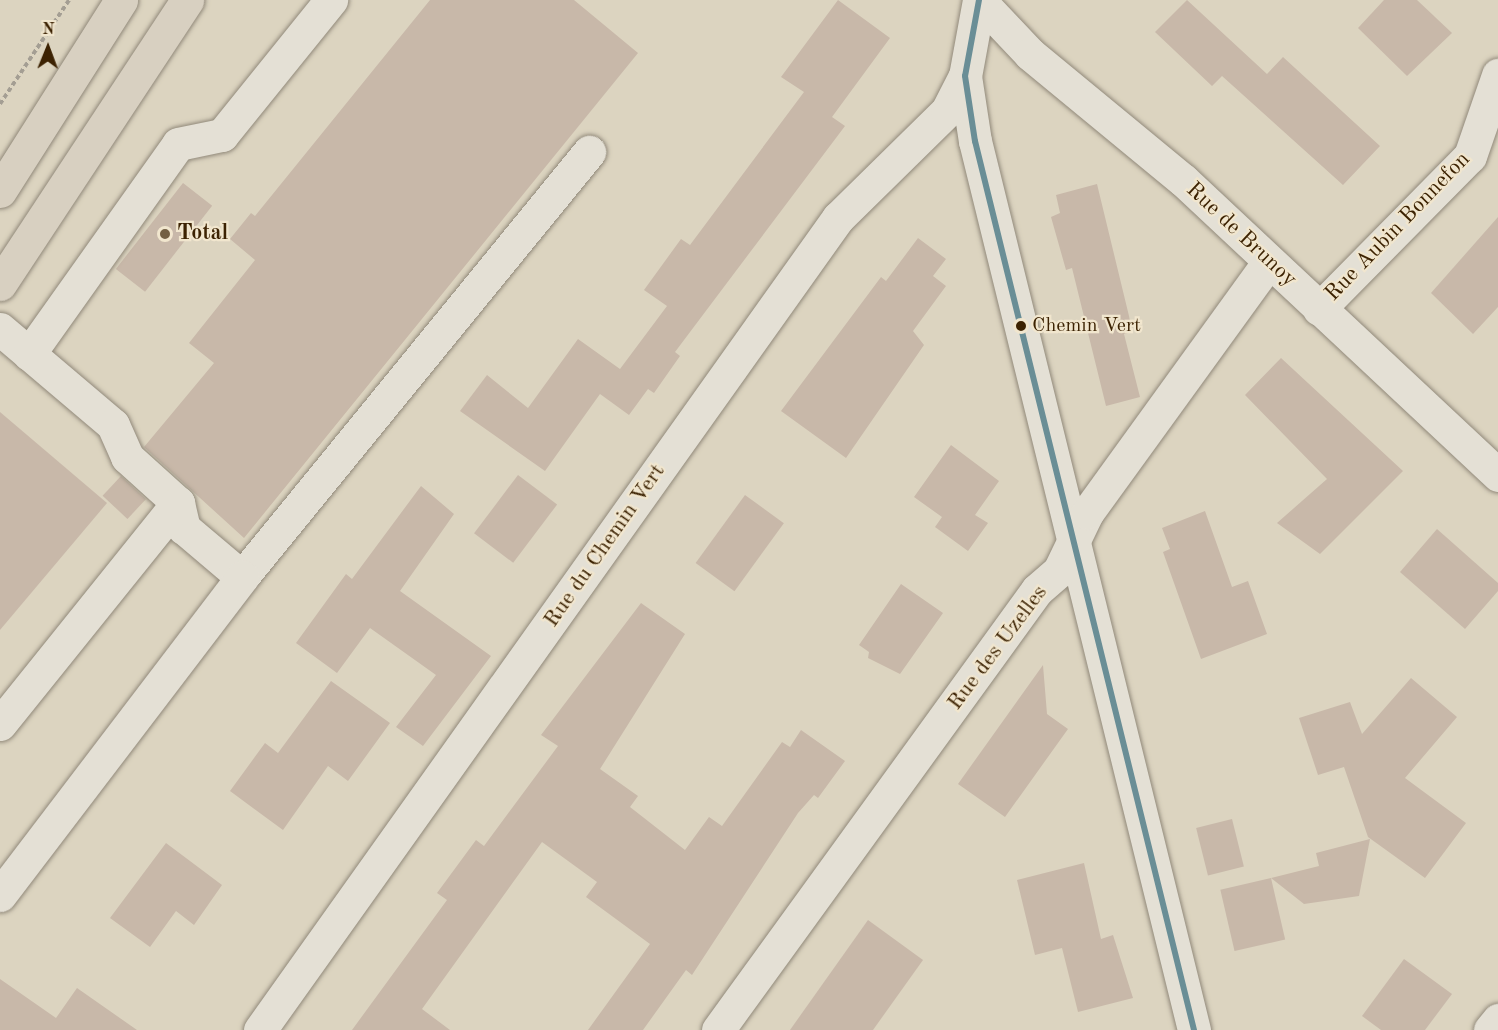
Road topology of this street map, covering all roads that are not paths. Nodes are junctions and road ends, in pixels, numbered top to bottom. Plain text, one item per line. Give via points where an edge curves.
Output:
1 (121, 0) edge
2 (187, 0) edge
3 (331, 0) edge
4 (979, 0) edge
5 (1498, 75) edge
6 (965, 76) junction
7 (589, 152) dead end
8 (0, 191) edge
9 (1269, 262) junction
10 (0, 284) edge
11 (1319, 309) junction
12 (0, 329) edge
13 (29, 354) junction
14 (1498, 475) edge
15 (178, 503) junction
16 (1072, 547) junction
17 (242, 577) junction
18 (0, 724) edge
19 (0, 895) edge
20 (1498, 1020) edge
21 (260, 1030) edge
22 (718, 1030) edge
23 (1194, 1030) edge
24 (1490, 1030) edge

1 - 8 main road
2 - 10 main road
3 - 13 street via 222,135 178,144
4 - 6 street
4 - 9 street, Rue de Brunoy via 1030,54 1183,180
5 - 11 street, Rue Aubin Bonnefon via 1470,156
6 - 16 street
6 - 21 street, Rue du Chemin Vert via 947,111 838,218
7 - 17 street
9 - 11 street, Rue de Brunoy
9 - 16 street, Rue des Uzelles via 1087,513
11 - 14 street, Rue de Brunoy
12 - 13 street
13 - 15 street via 113,425 127,457
15 - 17 street via 184,528
15 - 18 street
16 - 22 street, Rue des Uzelles
16 - 23 street
17 - 19 street
20 - 24 street

